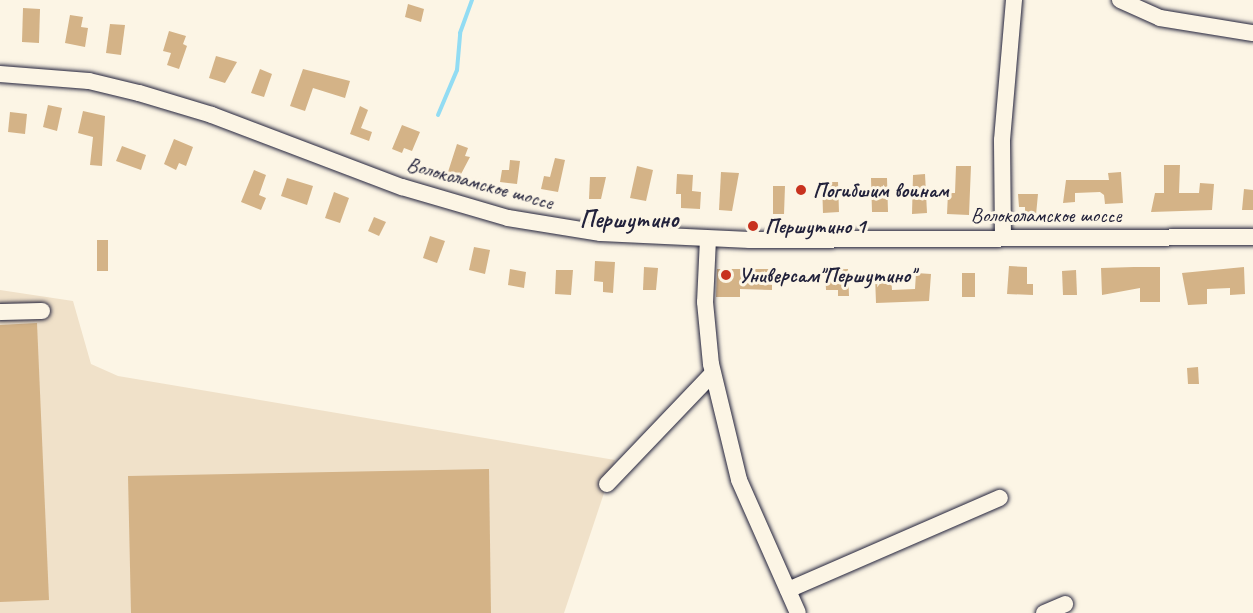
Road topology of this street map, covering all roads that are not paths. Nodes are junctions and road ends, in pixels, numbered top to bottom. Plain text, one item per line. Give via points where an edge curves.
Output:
1 (1014, 0) edge
2 (1120, 0) edge
3 (1253, 33) edge
4 (0, 74) edge
5 (1253, 237) edge
6 (1003, 238) junction
7 (708, 239) junction
8 (42, 311) dead end
9 (0, 312) edge
10 (713, 373) junction
11 (607, 484) dead end
12 (1000, 498) dead end
13 (788, 590) junction
14 (1065, 604) dead end
15 (798, 613) edge
16 (1044, 613) edge

1 - 6 street via 1002,140
2 - 3 street via 1160,18
4 - 7 street, Волоколамское шоссе via 89,81 139,93 212,115 402,187 508,218 601,233
5 - 6 street, Волоколамское шоссе
6 - 7 street, Волоколамское шоссе
7 - 10 street via 705,302
8 - 9 street
10 - 11 street
10 - 13 street via 739,480
12 - 13 street
13 - 15 street
14 - 16 street

